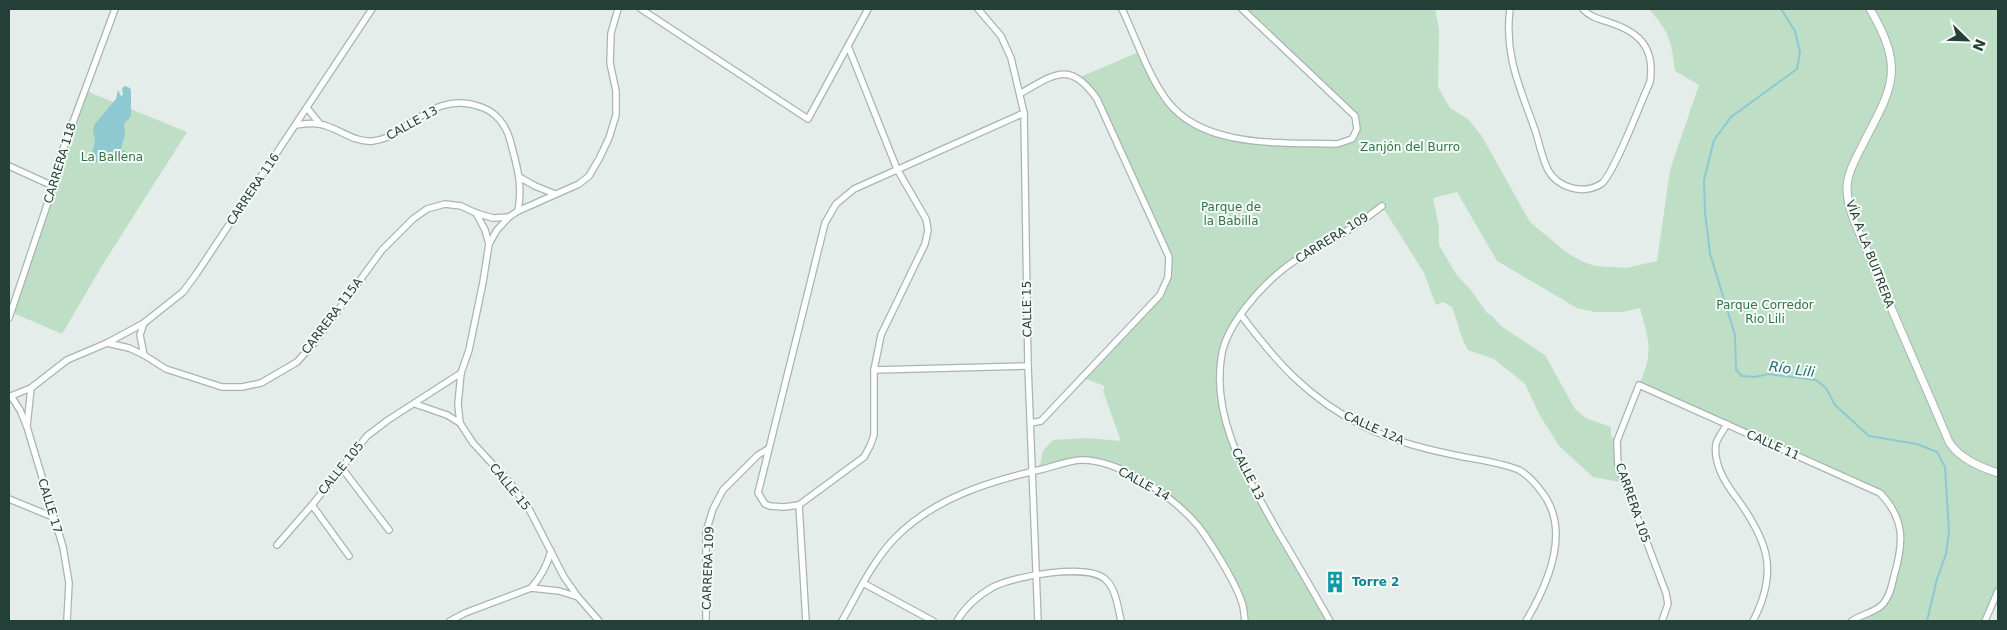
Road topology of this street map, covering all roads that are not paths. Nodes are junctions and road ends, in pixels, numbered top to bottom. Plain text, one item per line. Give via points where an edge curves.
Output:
1 (115, 9) edge
2 (372, 9) edge
3 (618, 9) edge
4 (641, 9) edge
5 (868, 9) edge
6 (978, 9) edge
7 (1122, 9) edge
8 (1242, 9) edge
9 (1510, 9) edge
10 (1583, 9) edge
11 (1870, 9) edge
12 (848, 46) junction
13 (1021, 93) junction
14 (308, 108) junction
15 (1024, 113) junction
16 (320, 124) junction
17 (296, 125) junction
18 (9, 166) edge
19 (898, 170) junction
20 (520, 178) junction
21 (53, 186) junction
22 (555, 194) junction
23 (1382, 206) dead end
24 (518, 211) junction
25 (476, 214) junction
26 (509, 217) junction
27 (489, 244) junction
28 (1241, 314) junction
29 (9, 318) edge
30 (144, 323) junction
31 (107, 344) junction
32 (144, 355) junction
33 (1028, 366) junction
34 (874, 370) junction
35 (461, 373) junction
36 (1639, 385) joint
37 (31, 388) junction
38 (10, 396) edge
39 (415, 404) junction
40 (1031, 423) junction
41 (460, 424) junction
42 (1728, 424) junction
43 (27, 427) junction
44 (768, 449) junction
45 (341, 467) junction
46 (1033, 470) junction
47 (1998, 473) edge
48 (9, 499) edge
49 (312, 505) junction
50 (799, 505) junction
51 (53, 517) junction
52 (389, 530) dead end
53 (277, 545) dead end
54 (551, 551) junction
55 (349, 556) dead end
56 (1036, 574) junction
57 (863, 583) junction
58 (531, 588) junction
59 (1998, 591) edge
60 (578, 597) junction
61 (67, 621) edge
62 (450, 621) edge
63 (599, 621) edge
64 (706, 621) edge
65 (806, 621) edge
66 (842, 621) edge
67 (933, 621) edge
68 (957, 621) edge
69 (1038, 621) edge
70 (1121, 621) edge
71 (1244, 621) edge
72 (1330, 621) edge
73 (1526, 621) edge
74 (1662, 621) edge
75 (1753, 621) edge
76 (1852, 621) edge
77 (1984, 621) edge

1 - 21 street, CARRERA 118 via 62,152
2 - 14 street, CARRERA 116
3 - 22 street via 610,33 616,115 609,138 588,176 579,184
4 - 12 street via 808,119
5 - 12 street
6 - 13 street, CALLE 15 via 1001,36
7 - 8 street via 1168,102 1197,125 1234,139 1337,144 1352,139 1358,129 1356,116
9 - 10 street via 1509,46 1513,72 1548,170 1574,190 1603,183 1615,164 1652,71 1643,41 1624,28 1589,15
11 - 47 street, VÍA A LA BUITRERA via 1891,51 1892,72 1884,104 1848,179 1848,198 1894,316 1949,442 1968,460
12 - 19 street
13 - 15 street, CALLE 15
13 - 40 street via 1052,75 1063,73 1078,78 1089,88 1097,99 1168,257 1168,277 1160,295 1041,421
14 - 16 street
14 - 17 street, CARRERA 116
15 - 19 street
15 - 33 street, CALLE 15
16 - 17 street, CALLE 13
16 - 20 street, CALLE 13 via 360,140 374,141 389,138 428,111 453,102 468,102 499,117 508,132
17 - 30 street, CARRERA 116 via 183,292
18 - 21 street
19 - 34 street via 926,219 928,230 881,335
19 - 44 street via 854,189 836,204 825,223
20 - 22 street
20 - 24 street, CALLE 13
21 - 29 street, CARRERA 118
22 - 24 street
23 - 28 street, CARRERA 109 via 1345,232 1309,250 1280,272
24 - 26 street
25 - 26 street, CARRERA 115A
25 - 27 street
25 - 32 street, CARRERA 115A via 461,206 445,204 427,208 413,219 382,250 297,362 261,383 222,387 166,369
26 - 27 street
27 - 35 street, CALLE 15 via 484,282
28 - 72 street, CALLE 13 via 1222,353 1220,387 1234,450
28 - 73 street, CALLE 12A via 1284,369 1341,415 1390,438 1491,462 1520,471 1534,481 1554,513 1557,529 1555,549 1539,596
30 - 31 street, CARRERA 116
30 - 32 street via 140,335
31 - 32 street
31 - 37 street, CARRERA 116 via 67,360
33 - 34 street
33 - 40 street, CALLE 15
34 - 50 street via 874,435 870,446 864,456
35 - 39 street, CALLE 105
35 - 41 street, CALLE 15
36 - 42 street, CALLE 11
36 - 74 street, CARRERA 105 via 1617,442 1618,466 1666,593 1668,604
37 - 38 street, CARRERA 116
37 - 43 street
38 - 43 street, CALLE 17
39 - 41 street via 447,415
39 - 45 street, CALLE 105 via 367,436
40 - 46 street, CALLE 15
41 - 54 street, CALLE 15 via 472,443 528,507
42 - 75 street via 1716,443 1718,466 1725,482 1759,531 1767,560 1766,593
42 - 76 street, CALLE 11 via 1880,493 1892,505 1901,530 1901,544 1889,594 1875,610
43 - 51 street, CALLE 17
44 - 50 street via 758,493 760,499 770,506
44 - 64 street, CARRERA 109 via 722,490 713,509 706,532
45 - 49 street, CALLE 105
45 - 52 street
46 - 56 street, CALLE 15
46 - 57 street via 979,485 918,519 895,537
46 - 71 street, CALLE 14 via 1080,460 1092,462 1131,475 1173,500 1205,535 1243,604
48 - 51 street
49 - 53 street, CALLE 105
49 - 55 street
50 - 65 street
51 - 61 street, CALLE 17 via 63,547 69,583
54 - 58 street via 543,572
54 - 60 street, CALLE 15
56 - 68 street via 994,586 978,596
56 - 69 street, CALLE 15
56 - 70 street via 1087,571 1099,574 1112,588
57 - 66 street
57 - 67 street
58 - 60 street via 560,591
58 - 62 street
59 - 77 street
60 - 63 street, CALLE 15

